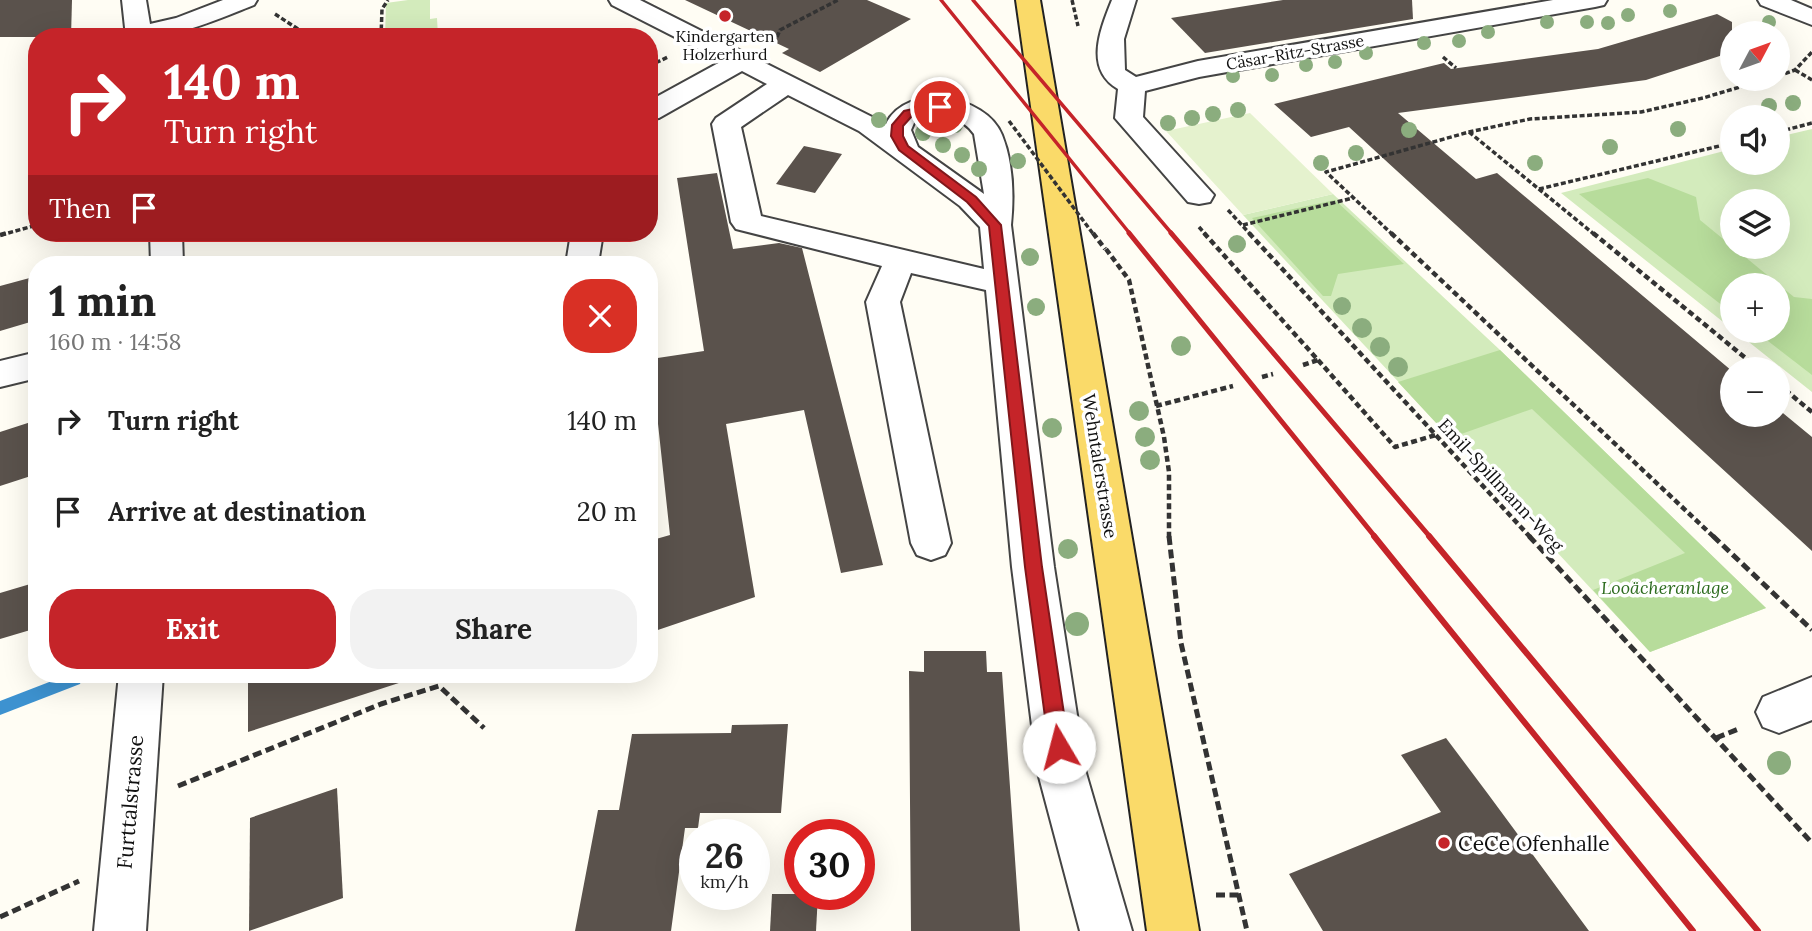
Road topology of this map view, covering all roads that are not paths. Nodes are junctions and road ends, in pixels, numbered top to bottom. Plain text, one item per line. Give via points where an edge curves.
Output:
1 (134, 0) edge
2 (245, 0) edge
3 (621, 0) edge
4 (1028, 0) edge
5 (1124, 0) edge
6 (1595, 0) edge
7 (1770, 0) edge
8 (1812, 18) edge
9 (138, 28) edge
10 (167, 28) edge
11 (743, 60) junction
12 (787, 83) junction
13 (1132, 86) junction
14 (658, 107) edge
15 (904, 148) junction
16 (1196, 208) road end
17 (995, 225) junction
18 (900, 260) junction
19 (1003, 278) junction
20 (28, 367) edge
21 (0, 374) edge
22 (931, 543) dead end
23 (140, 683) edge
24 (120, 931) edge
25 (1106, 931) edge
26 (1173, 931) edge

1 - 9 street
2 - 10 street
3 - 11 street
4 - 26 main road, Wehntalerstrasse
5 - 13 street via 1111,33 1112,67 1115,76
6 - 13 street, Cäsar-Ritz-Strasse via 1505,8
7 - 8 street
11 - 12 street
11 - 14 street
12 - 15 street
12 - 18 street via 726,124 747,222
13 - 16 street via 1129,118
15 - 17 street via 971,199
15 - 17 street via 897,130 908,114 940,107 974,115 988,134 999,196
17 - 19 street
18 - 19 street via 982,280
18 - 22 street via 883,302
19 - 25 street via 1033,567 1062,773
20 - 21 street
23 - 24 street, Furttalstrasse

